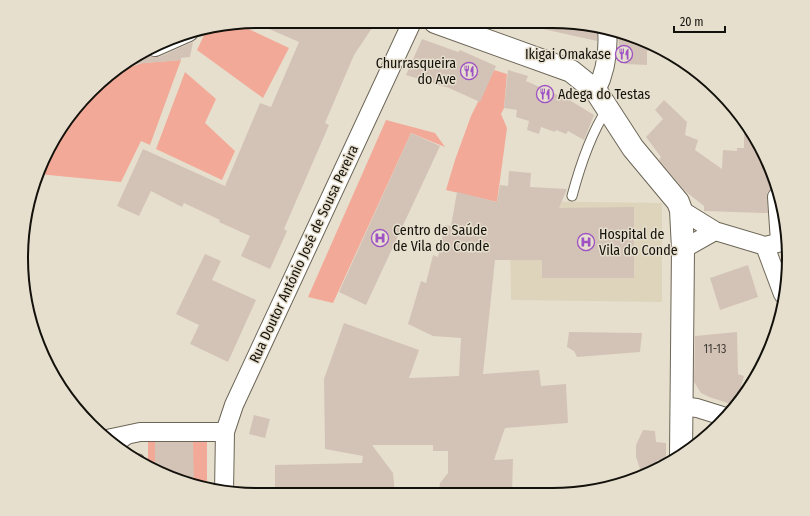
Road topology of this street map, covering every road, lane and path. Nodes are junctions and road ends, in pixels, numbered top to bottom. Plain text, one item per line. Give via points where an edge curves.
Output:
1 (409, 28) edge
2 (452, 28) edge
3 (607, 35) edge
4 (596, 91) junction
5 (607, 109) junction
6 (572, 196) dead end
7 (777, 209) edge
8 (681, 210) junction
9 (715, 231) junction
10 (777, 243) edge
11 (682, 249) junction
12 (781, 279) edge
13 (681, 406) junction
14 (720, 415) edge
15 (140, 432) junction
16 (225, 432) junction
17 (115, 437) edge
18 (123, 444) edge
19 (681, 448) edge
20 (224, 485) edge

1 - 16 street, Rua Doutor António José de Sousa Pereira via 234,405
2 - 4 street via 571,71
3 - 4 street via 606,62
4 - 5 street
5 - 6 lane via 597,124
5 - 8 street via 633,148 678,202
7 - 10 street
8 - 9 street
8 - 11 street
9 - 10 street
9 - 11 street
10 - 12 street
11 - 13 street
13 - 14 street
13 - 19 street
15 - 16 street
15 - 17 street
15 - 18 lane
16 - 20 street, Rua Doutor António José de Sousa Pereira

